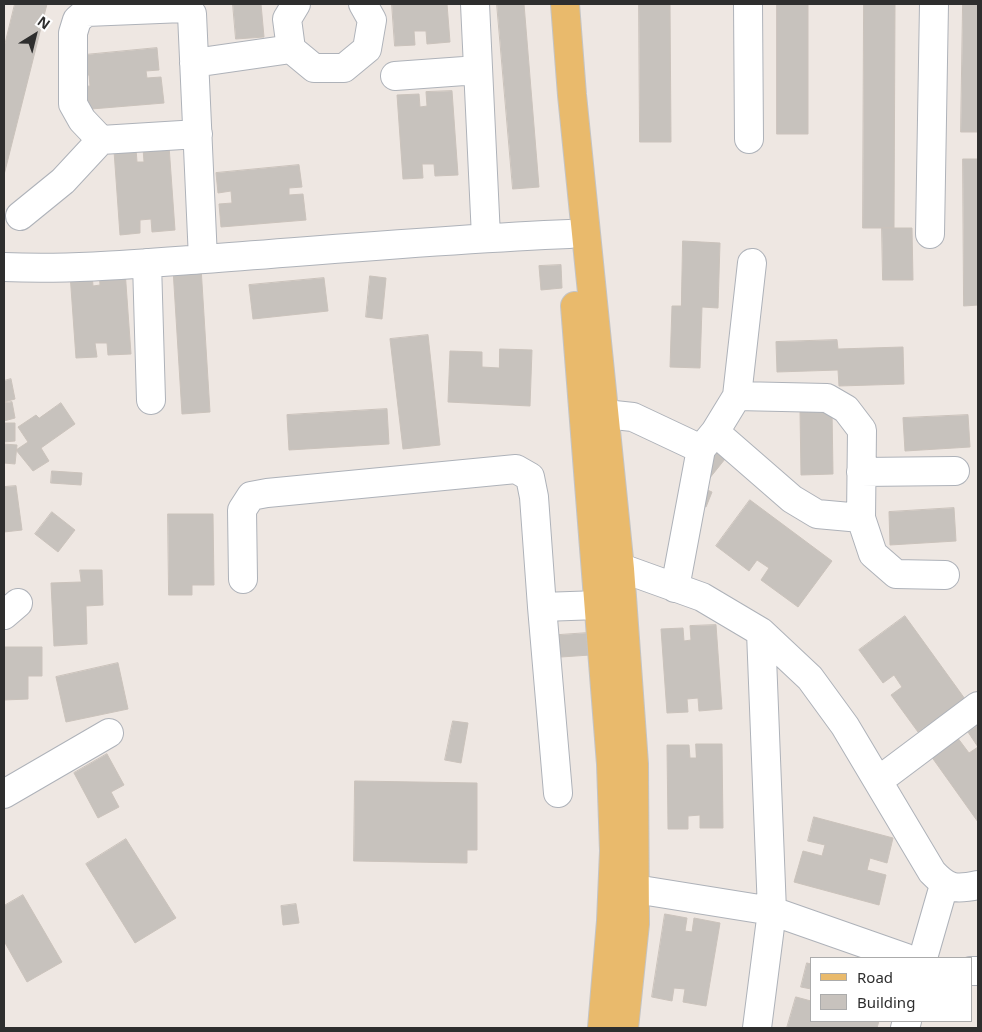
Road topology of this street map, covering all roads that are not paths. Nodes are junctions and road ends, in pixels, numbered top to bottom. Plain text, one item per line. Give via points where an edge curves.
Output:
1 (296, 4) edge
2 (363, 4) edge
3 (475, 4) edge
4 (546, 4) edge
5 (565, 4) edge
6 (748, 4) edge
7 (934, 4) edge
8 (291, 48) junction
9 (194, 63) junction
10 (478, 70) junction
11 (395, 76) dead end
12 (198, 134) junction
13 (749, 139) dead end
14 (101, 140) junction
15 (20, 216) dead end
16 (569, 234) junction
17 (930, 234) dead end
18 (486, 237) junction
19 (203, 259) junction
20 (147, 264) junction
21 (752, 264) dead end
22 (4, 266) edge
23 (737, 396) junction
24 (151, 400) dead end
25 (605, 414) junction
26 (708, 441) junction
27 (955, 471) dead end
28 (862, 472) junction
29 (861, 518) junction
30 (595, 558) junction
31 (620, 569) junction
32 (945, 575) dead end
33 (243, 579) dead end
34 (675, 588) junction
35 (599, 605) junction
36 (542, 607) junction
37 (761, 632) junction
38 (978, 706) edge
39 (109, 733) dead end
40 (878, 781) junction
41 (558, 793) dead end
42 (4, 794) edge
43 (944, 885) junction
44 (978, 885) edge
45 (635, 889) junction
46 (772, 911) junction
47 (903, 957) edge
48 (923, 957) edge
49 (602, 1028) edge
50 (624, 1028) edge
51 (756, 1028) edge

1 - 8 street via 287,19
2 - 8 street via 372,20 367,49 344,68 314,68
3 - 10 street
4 - 16 main road
5 - 25 main road
6 - 13 street
7 - 17 street
8 - 9 street
9 - 12 street
9 - 14 street via 192,14 184,8 86,12 77,20 72,33 73,104 82,120
10 - 11 street
10 - 18 street
12 - 14 street
12 - 19 street
14 - 15 street via 63,181
16 - 18 street
16 - 30 main road
18 - 19 street
19 - 20 street
20 - 22 street via 62,268
20 - 24 street
21 - 23 street
23 - 26 street
23 - 28 street via 827,398 846,410 862,430
25 - 26 street via 633,417
25 - 31 main road
26 - 29 street via 817,514
26 - 34 street
27 - 28 street
28 - 29 street
29 - 32 street via 873,554 896,574
30 - 31 street
30 - 35 main road
31 - 34 street
31 - 45 main road via 634,764
33 - 36 street via 242,510 251,496 516,469 530,477 534,497
34 - 37 street via 702,597
35 - 36 street
35 - 49 main road via 612,764 614,851
36 - 41 street
37 - 40 street via 810,678 845,726
37 - 46 street
38 - 40 street
39 - 42 street
40 - 43 street via 932,872
43 - 44 street via 961,889
43 - 48 street
45 - 46 street
45 - 50 main road via 635,924
46 - 47 street
46 - 51 street

